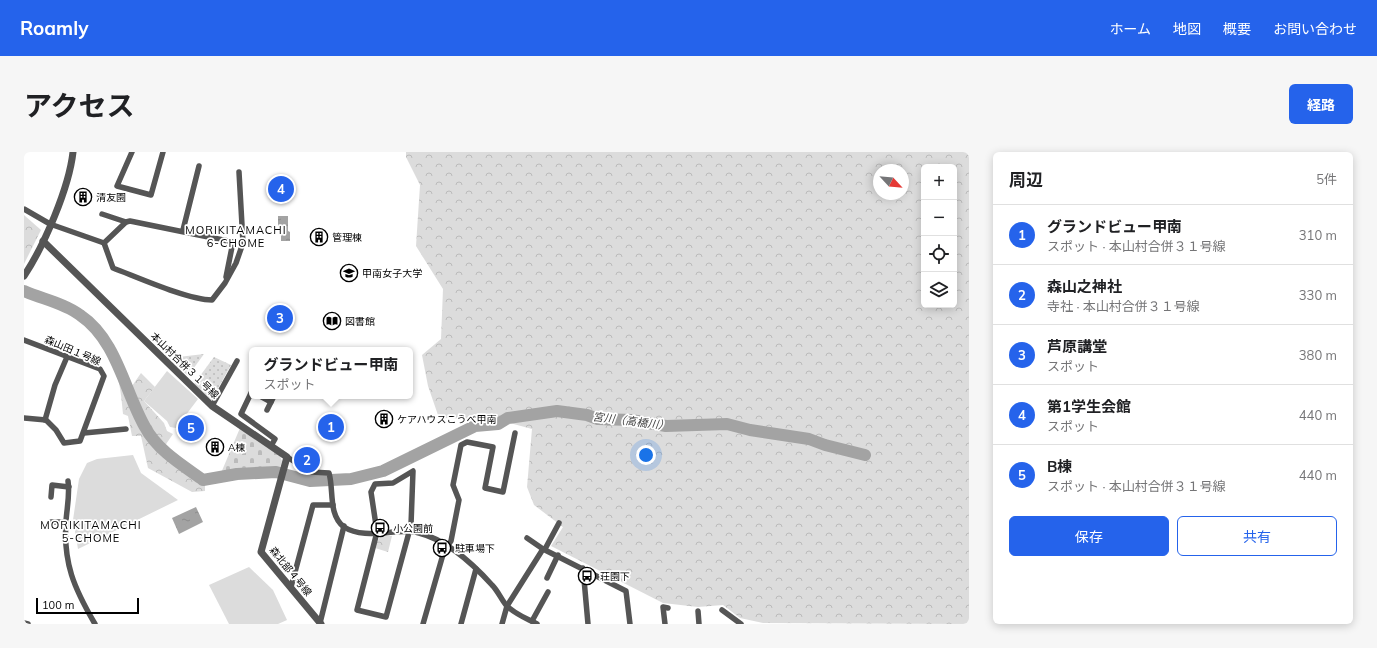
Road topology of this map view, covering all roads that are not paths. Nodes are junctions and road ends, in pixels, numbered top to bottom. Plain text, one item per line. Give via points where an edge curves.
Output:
1 (73, 152) edge
2 (132, 152) edge
3 (163, 152) edge
4 (199, 166) dead end
5 (239, 172) dead end
6 (24, 208) edge
7 (102, 214) dead end
8 (126, 222) junction
9 (50, 224) junction
10 (182, 230) junction
11 (43, 241) junction
12 (104, 244) junction
13 (24, 276) edge
14 (225, 283) junction
15 (24, 341) edge
16 (67, 357) junction
17 (237, 361) dead end
18 (249, 398) edge
19 (273, 399) edge
20 (212, 406) junction
21 (267, 410) dead end
22 (24, 418) edge
23 (44, 420) junction
24 (126, 429) dead end
25 (84, 432) junction
26 (515, 433) dead end
27 (271, 446) junction
28 (287, 460) junction
29 (51, 497) dead end
30 (333, 505) junction
31 (51, 522) dead end
32 (66, 522) junction
33 (559, 523) dead end
34 (344, 526) junction
35 (377, 532) junction
36 (408, 532) junction
37 (527, 538) dead end
38 (446, 546) junction
39 (544, 549) junction
40 (558, 555) junction
41 (583, 568) junction
42 (476, 569) junction
43 (547, 578) dead end
44 (291, 587) junction
45 (548, 592) dead end
46 (507, 606) junction
47 (668, 608) dead end
48 (722, 610) dead end
49 (698, 611) dead end
50 (731, 615) junction
51 (24, 623) edge
52 (320, 623) edge
53 (535, 623) edge
54 (28, 624) edge
55 (95, 624) edge
56 (423, 624) edge
57 (461, 624) edge
58 (502, 624) edge
59 (588, 624) edge
60 (630, 624) edge
61 (664, 624) edge
62 (699, 624) edge
63 (732, 624) edge
64 (741, 624) edge

1 - 9 street via 69,178
2 - 3 street via 117,186 151,196
4 - 10 street
5 - 14 street via 243,243
6 - 9 street
7 - 8 street
8 - 10 street
8 - 12 street
9 - 11 street
9 - 12 street
10 - 14 street via 233,242
11 - 13 street
11 - 20 street, 本山村合併３１号線
12 - 14 street via 112,268 184,294 212,300
15 - 16 street, 森山田１号線
16 - 23 street
16 - 25 street, 森山田１号線 via 100,369 104,376
17 - 20 street
18 - 27 street via 241,414 275,439
19 - 21 street
20 - 27 street, 本山村合併３１号線
22 - 23 street
23 - 25 street via 56,430 64,443 80,441
24 - 25 street
26 - 38 street via 504,492 485,488 493,446 467,442 461,445 454,484 459,500 450,541
27 - 28 street, 本山村合併３１号線
28 - 30 street, 本山村合併３１号線 via 311,472 329,473
28 - 44 street, 森北部４号線 via 261,552
29 - 32 street via 52,485 69,484
30 - 34 street via 336,517
30 - 44 street via 313,505
31 - 32 street
32 - 55 street via 67,564 81,600
33 - 39 street
34 - 35 street via 357,532
34 - 52 street
35 - 36 street
35 - 36 street via 371,492 375,484 393,483 413,471 411,525
35 - 36 street via 357,610 386,618
36 - 38 street via 418,532
37 - 39 street
38 - 42 street
38 - 56 street
39 - 40 street
39 - 46 street
40 - 41 street
40 - 43 street
41 - 59 street
41 - 60 street via 626,591
42 - 46 street via 494,587
42 - 57 street
44 - 52 street, 森北部４号線
45 - 53 street
46 - 53 street
46 - 58 street
47 - 61 street via 663,607
48 - 50 street
49 - 62 street
50 - 63 street
50 - 64 street
51 - 54 street

